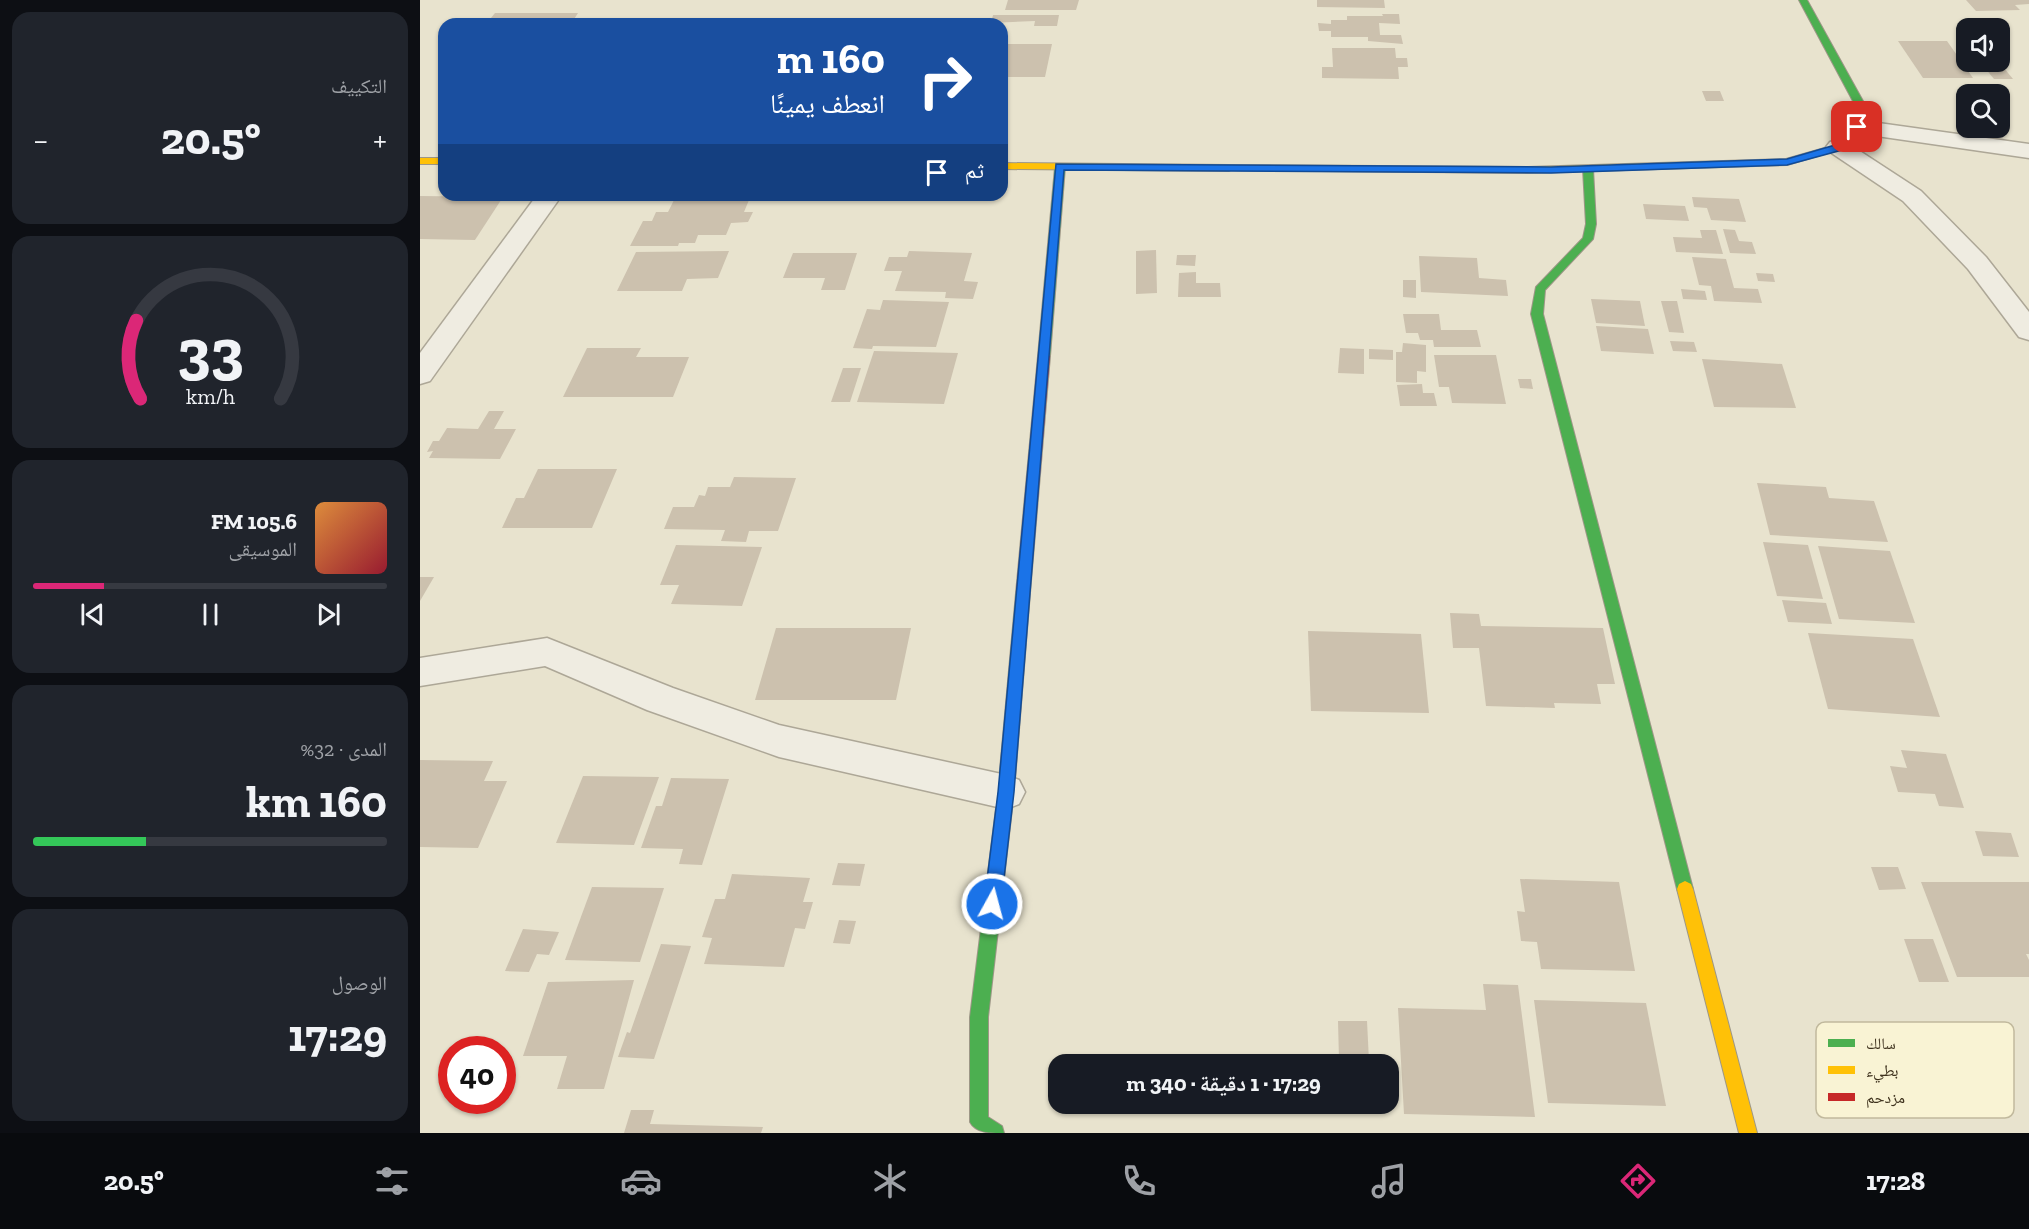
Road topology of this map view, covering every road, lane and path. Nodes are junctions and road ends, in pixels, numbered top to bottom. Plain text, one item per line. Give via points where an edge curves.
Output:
1 (1803, 0) edge
2 (1857, 127) junction
3 (1838, 147) junction
4 (2029, 151) edge
5 (420, 161) edge
6 (438, 161) edge
7 (1008, 166) edge
8 (1060, 166) junction
9 (1588, 169) junction
10 (546, 201) edge
11 (2029, 331) edge
12 (420, 374) edge
13 (420, 672) edge
14 (1006, 792) junction
15 (995, 1133) edge
16 (1748, 1133) edge

1 - 2 street via 1859,103
2 - 3 street
2 - 4 street
3 - 9 street via 1787,162
3 - 11 street via 1912,196 1977,263
5 - 6 street
7 - 8 street
8 - 9 street
8 - 14 street
9 - 16 street via 1591,224 1587,239 1540,289 1537,314
10 - 12 street
13 - 14 street via 548,652 660,699 779,741
14 - 15 street via 979,1017 979,1122

